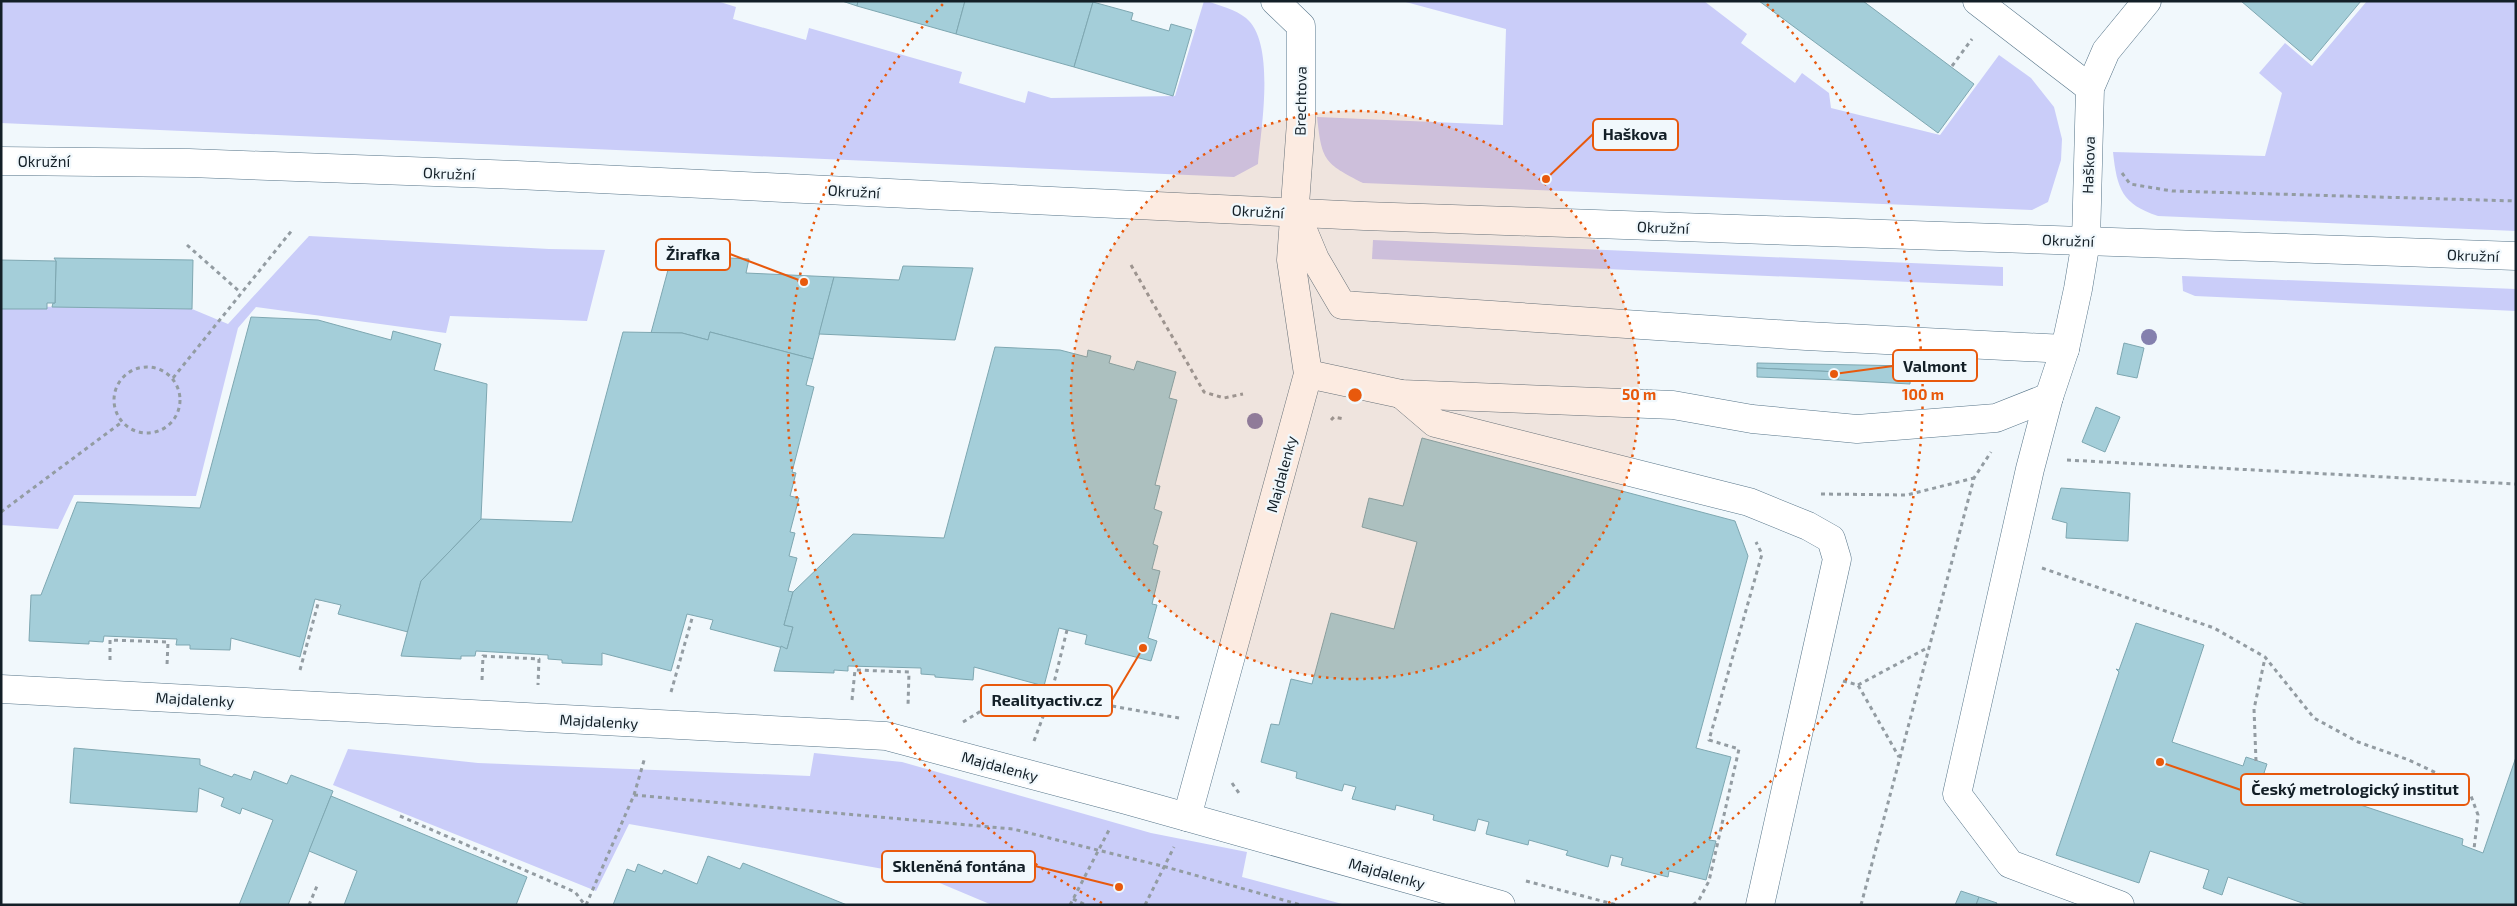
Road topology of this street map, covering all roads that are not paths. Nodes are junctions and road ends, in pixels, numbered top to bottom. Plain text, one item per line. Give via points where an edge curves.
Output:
1 (1275, 1) edge
2 (1977, 1) edge
3 (2147, 1) edge
4 (2090, 88) junction
5 (1, 161) edge
6 (1296, 213) junction
7 (2086, 241) junction
8 (2516, 256) edge
9 (2065, 349) junction
10 (1308, 374) junction
11 (1401, 394) junction
12 (2049, 397) junction
13 (1, 689) edge
14 (1186, 817) junction
15 (1501, 905) edge
16 (1760, 905) edge
17 (2120, 905) edge

1 - 6 street, Brechtova via 1301,26
2 - 4 street
3 - 4 street, Haškova via 2106,51
4 - 7 street, Haškova
5 - 6 street, Okružní via 189,163 517,175
6 - 7 street, Okružní
6 - 9 street via 1315,259 1342,305 1871,340
6 - 10 street, Majdalenky via 1291,260
7 - 8 street, Okružní
7 - 9 street, Haškova
9 - 12 street, Haškova
10 - 11 street
10 - 14 street, Majdalenky
11 - 12 street via 1672,405 1752,419 1857,429 1996,418
11 - 16 street via 1436,423 1749,502 1831,539 1837,559
12 - 17 street, Haškova via 1957,794 2010,864
13 - 14 street, Majdalenky via 886,736
14 - 15 street, Majdalenky

